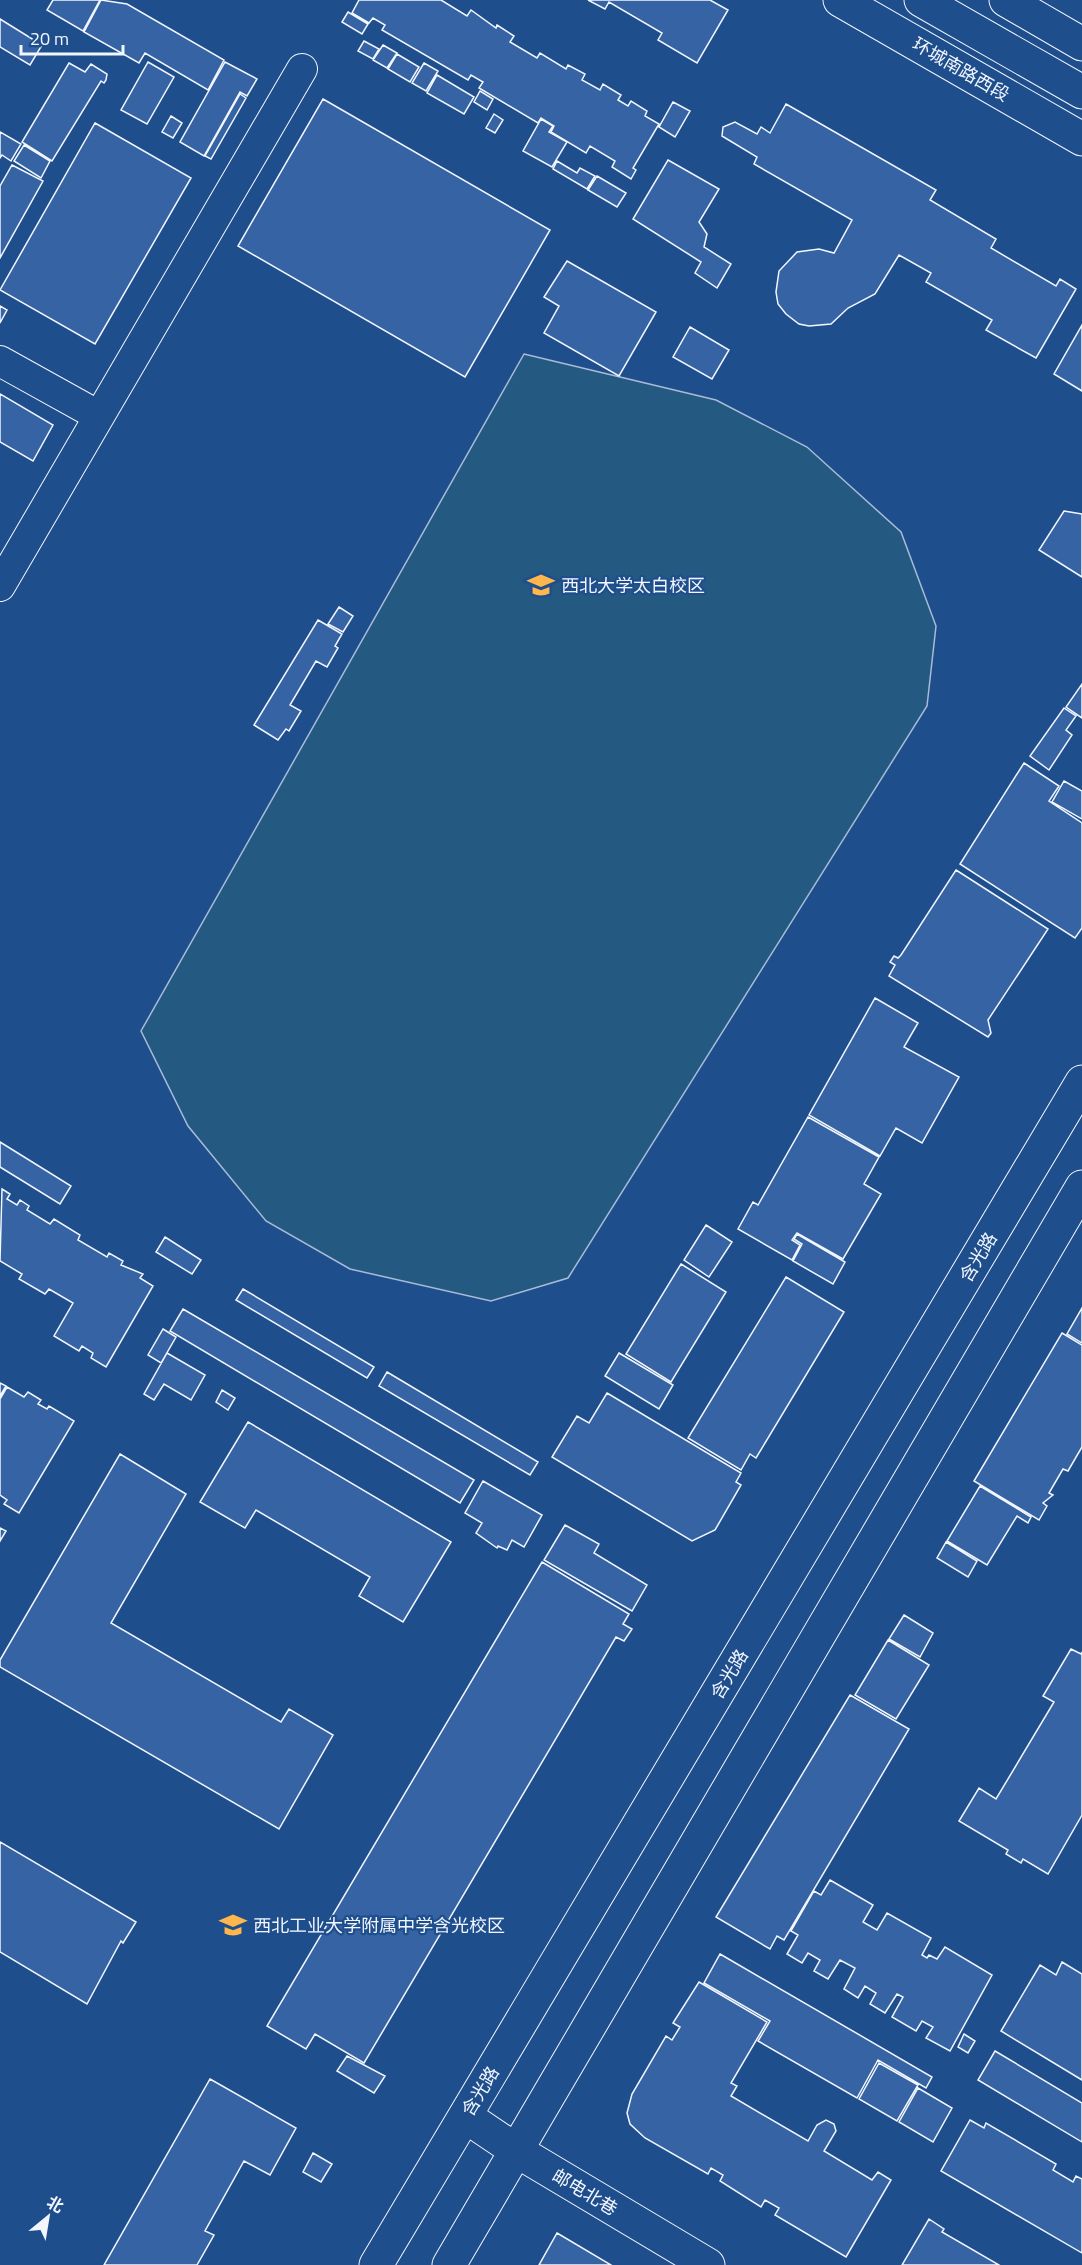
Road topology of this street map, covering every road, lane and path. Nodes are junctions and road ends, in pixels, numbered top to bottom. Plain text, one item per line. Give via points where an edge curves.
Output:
1 (840, 0) edge
2 (921, 0) edge
3 (1006, 0) edge
4 (1082, 44) edge
5 (302, 69) dead end
6 (1082, 92) edge
7 (1082, 139) edge
8 (0, 361) edge
9 (99, 416) junction
10 (0, 586) edge
11 (1082, 1082) edge
12 (1082, 1186) edge
13 (465, 2116) junction
14 (517, 2151) junction
15 (376, 2265) edge
16 (449, 2265) edge
17 (708, 2265) edge

1 - 7 main road, 环城南路西段
2 - 6 main road
3 - 4 main road
5 - 9 street
8 - 9 street
9 - 10 street
11 - 13 main road, 含光路
12 - 14 main road
13 - 14 main road, 邮电北巷
13 - 15 main road, 含光路
14 - 16 main road
14 - 17 main road, 邮电北巷

